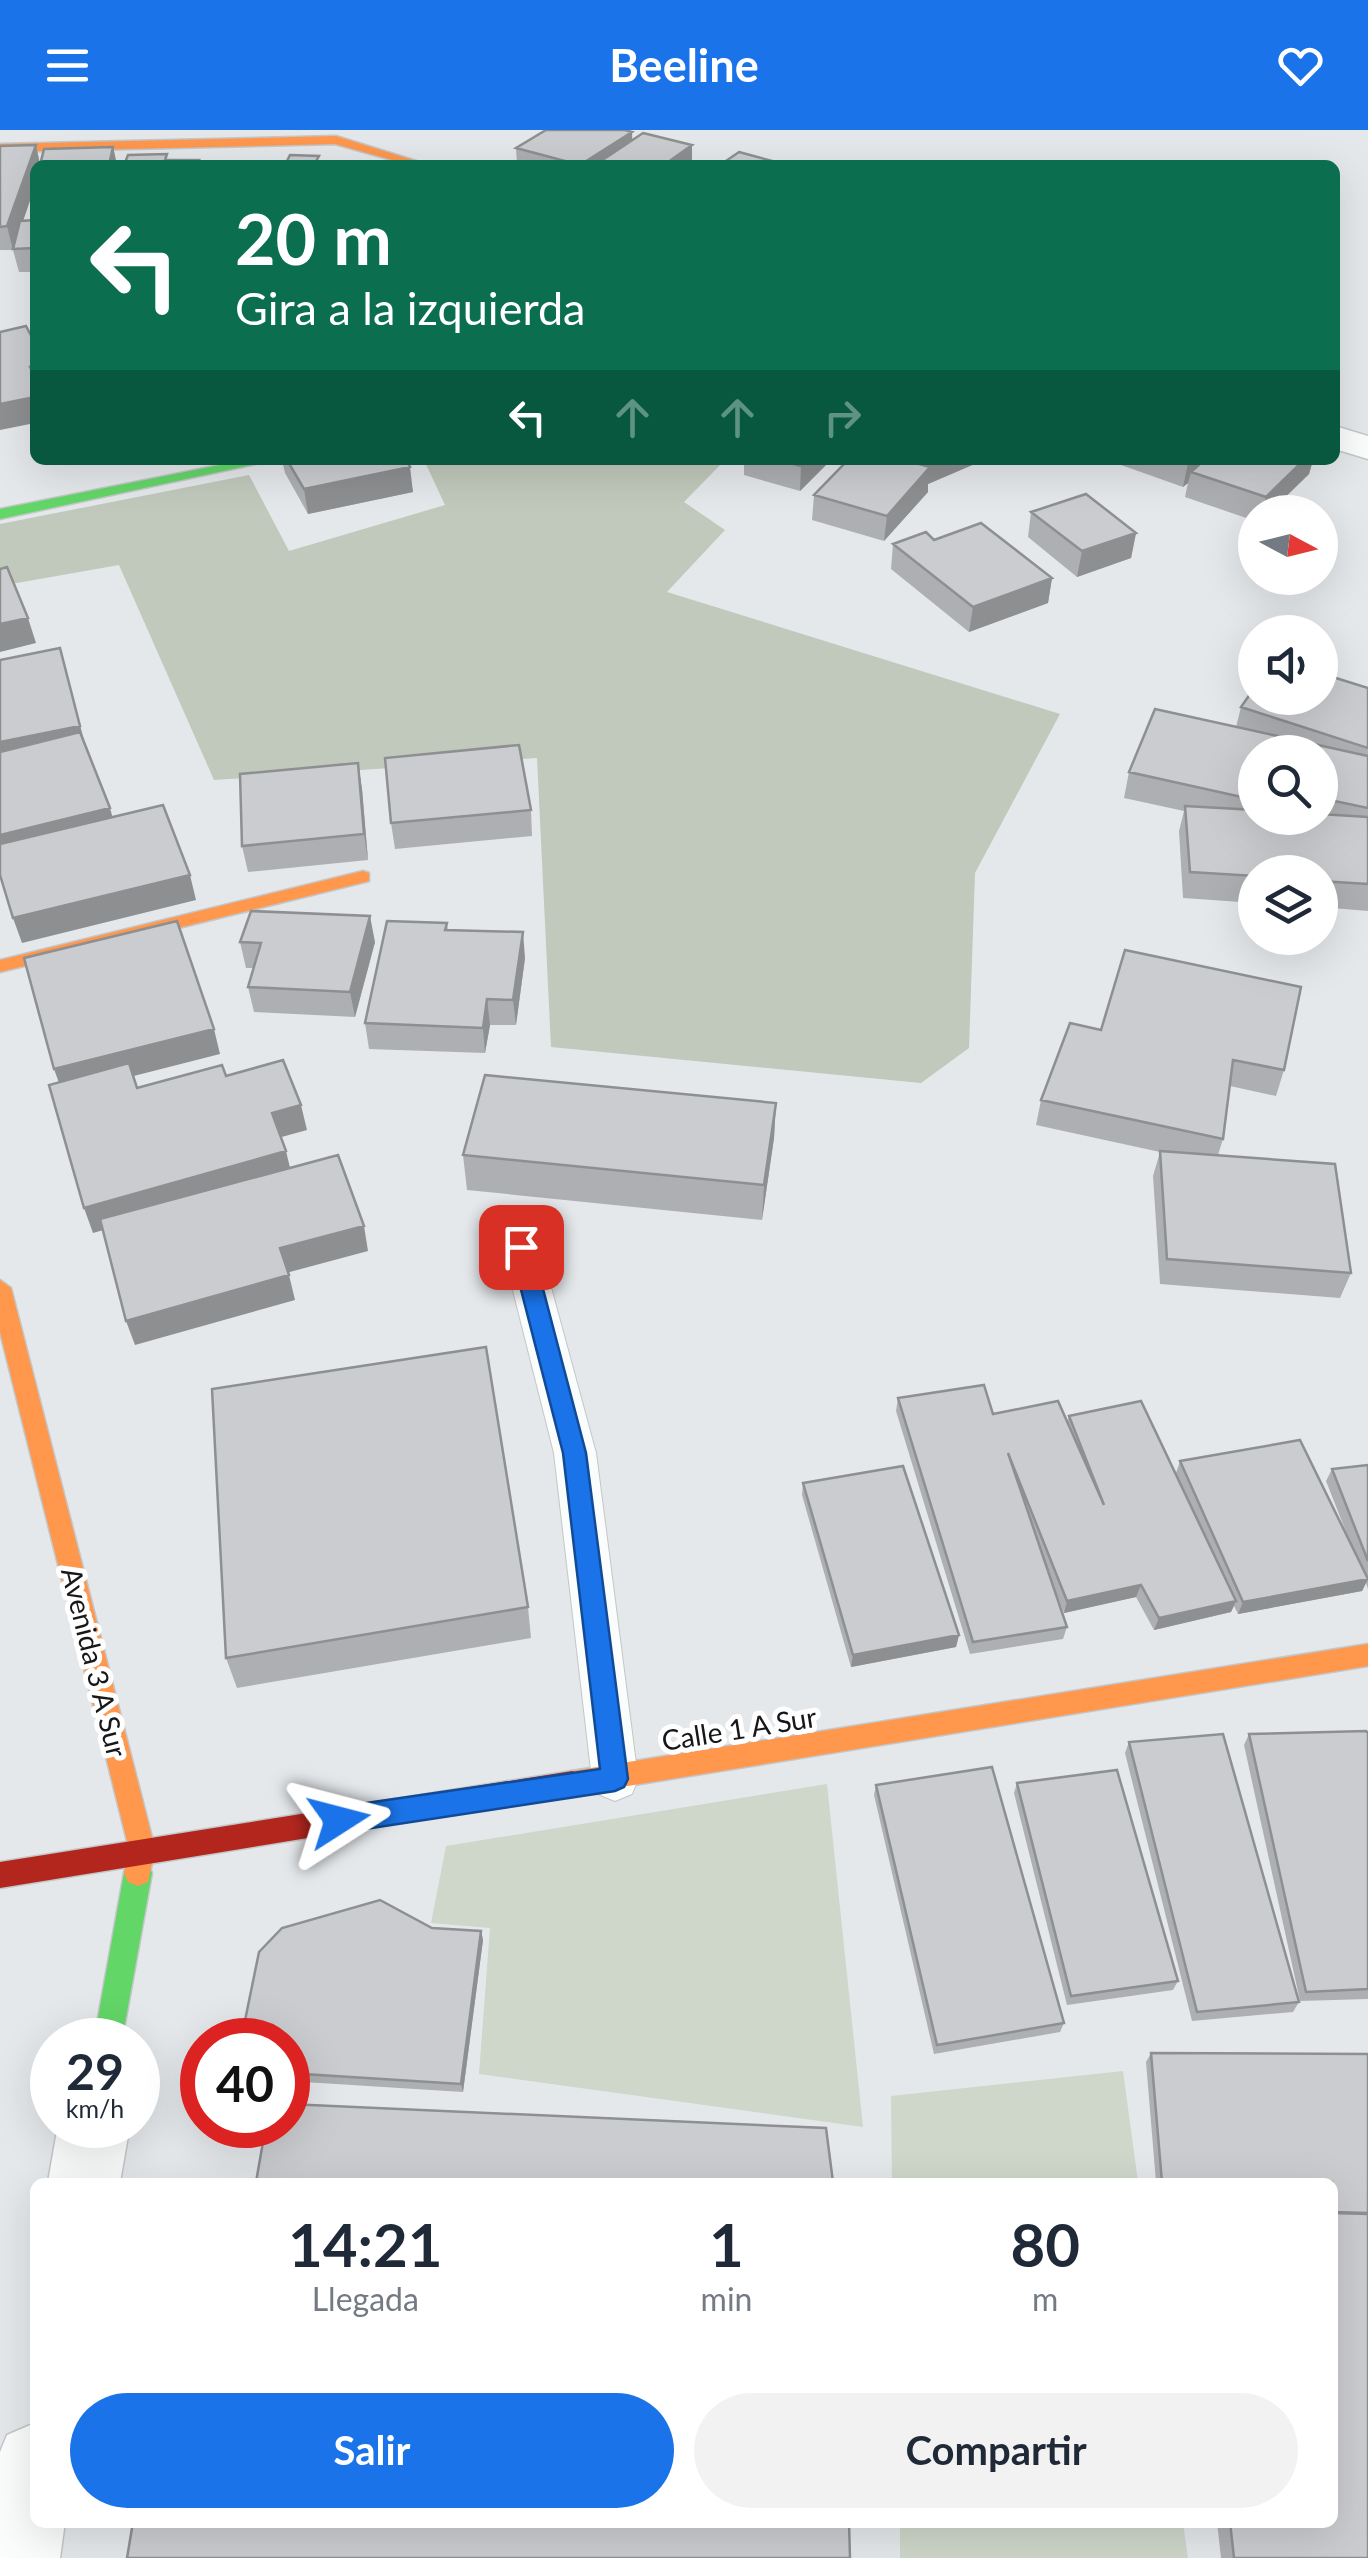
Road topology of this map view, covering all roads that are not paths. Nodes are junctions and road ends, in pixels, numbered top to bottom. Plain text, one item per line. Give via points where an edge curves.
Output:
1 (0, 148) edge
2 (406, 160) edge
3 (1340, 439) edge
4 (1368, 448) edge
5 (242, 465) edge
6 (0, 514) edge
7 (363, 877) dead end
8 (0, 966) edge
9 (521, 1247) dead end
10 (0, 1288) edge
11 (1368, 1655) edge
12 (615, 1779) junction
13 (142, 1849) junction
14 (0, 1875) edge
15 (112, 2018) edge
16 (90, 2148) edge
17 (85, 2178) edge
18 (30, 2491) edge
19 (18, 2558) edge

1 - 2 street via 336,140
3 - 4 street
5 - 6 street
7 - 8 street
9 - 12 lane via 574,1453
10 - 13 street, Avenida 3 A Sur
11 - 12 street, Calle 1 A Sur
12 - 13 street, Calle 1 A Sur
13 - 14 street, Calle 1 A Sur
13 - 15 street, Avenida 3 A Sur
16 - 17 street
18 - 19 street

